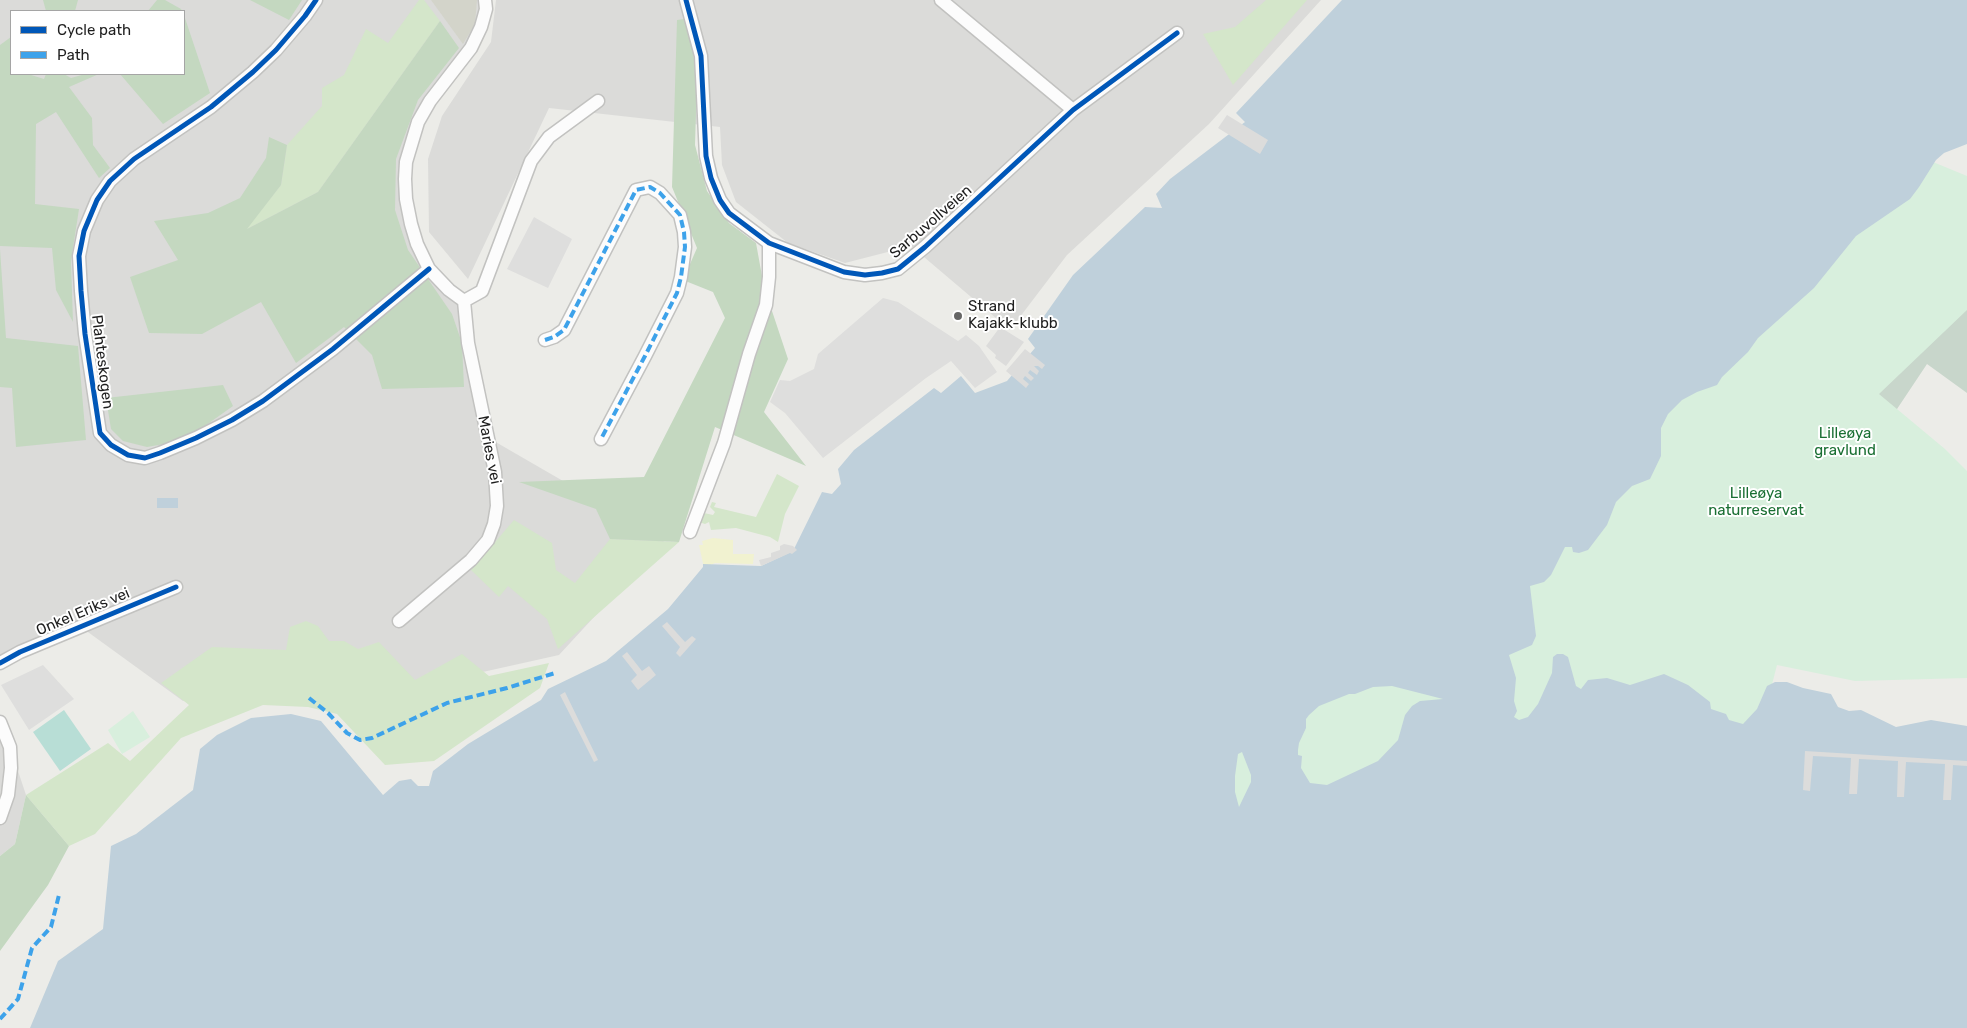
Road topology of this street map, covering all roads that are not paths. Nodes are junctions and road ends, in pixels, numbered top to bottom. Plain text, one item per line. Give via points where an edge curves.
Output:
1 (316, 0) edge
2 (485, 0) edge
3 (686, 0) edge
4 (941, 0) edge
5 (1177, 33) dead end
6 (598, 101) dead end
7 (1073, 110) junction
8 (769, 243) junction
9 (429, 270) junction
10 (464, 301) junction
11 (545, 340) dead end
12 (601, 439) dead end
13 (690, 532) dead end
14 (176, 586) dead end
15 (399, 621) dead end
16 (0, 663) edge
17 (0, 722) edge
18 (0, 818) edge

1 - 9 street, Plahteskogen via 276,50 253,72 211,107 134,159 110,180 97,200 84,230 79,256 85,334 100,433 111,445 128,455 145,458 196,438 263,401
2 - 9 street via 481,27 471,48 418,122 406,162 406,199 411,224
3 - 8 street, Sarbuvollveien via 701,56 706,156 711,178 729,213
4 - 7 street
5 - 7 street, Sarbuvollveien
6 - 10 street via 549,137 531,161 482,291
7 - 8 street, Sarbuvollveien via 898,269 865,275 844,272
8 - 13 street via 766,305 724,443
9 - 10 street
10 - 15 street, Maries vei via 468,343 498,493 494,524 488,540 472,560
11 - 12 street via 564,330 636,190 650,187 660,193 680,215 684,232 679,285
14 - 16 street, Onkel Eriks vei
17 - 18 street via 10,747 12,768

